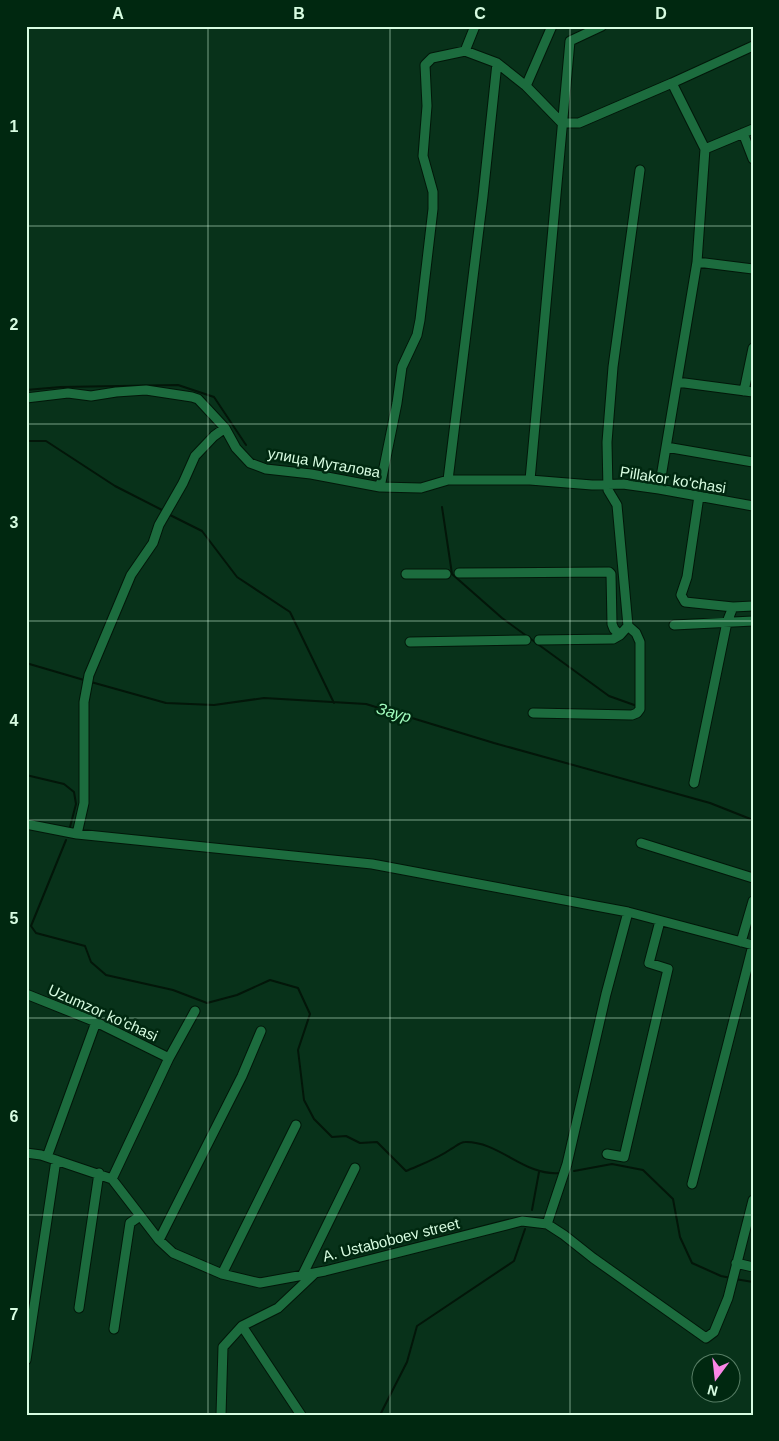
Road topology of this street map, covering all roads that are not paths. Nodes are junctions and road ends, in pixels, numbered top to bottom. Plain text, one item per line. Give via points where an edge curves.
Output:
1 (475, 26) edge
2 (552, 26) edge
3 (602, 26) edge
4 (753, 46) edge
5 (465, 50) junction
6 (497, 63) junction
7 (672, 83) junction
8 (526, 86) junction
9 (562, 123) junction
10 (753, 129) edge
11 (743, 133) junction
12 (705, 149) junction
13 (753, 159) edge
14 (640, 170) dead end
15 (698, 262) junction
16 (753, 269) edge
17 (753, 348) edge
18 (676, 382) junction
19 (749, 392) edge
20 (26, 398) edge
21 (225, 428) junction
22 (666, 448) junction
23 (753, 462) edge
24 (448, 480) junction
25 (530, 480) junction
26 (608, 484) junction
27 (380, 488) junction
28 (659, 489) junction
29 (699, 496) junction
30 (753, 506) edge
31 (459, 573) dead end
32 (406, 574) dead end
33 (446, 574) dead end
34 (753, 606) edge
35 (733, 607) junction
36 (753, 621) edge
37 (726, 622) junction
38 (674, 625) dead end
39 (628, 626) junction
40 (620, 635) junction
41 (526, 640) dead end
42 (539, 640) dead end
43 (410, 642) dead end
44 (533, 713) dead end
45 (694, 783) dead end
46 (26, 824) edge
47 (77, 834) junction
48 (641, 843) dead end
49 (753, 878) edge
50 (753, 900) edge
51 (628, 912) junction
52 (660, 921) junction
53 (741, 942) junction
54 (753, 945) edge
55 (26, 994) edge
56 (195, 1011) dead end
57 (96, 1022) junction
58 (261, 1030) dead end
59 (169, 1058) junction
60 (296, 1125) dead end
61 (26, 1153) edge
62 (607, 1154) dead end
63 (47, 1157) junction
64 (56, 1160) junction
65 (355, 1168) dead end
66 (99, 1174) junction
67 (112, 1179) junction
68 (692, 1184) dead end
69 (753, 1200) edge
70 (140, 1216) junction
71 (750, 1221) edge
72 (546, 1224) junction
73 (159, 1240) junction
74 (736, 1263) junction
75 (753, 1267) edge
76 (222, 1274) junction
77 (314, 1274) junction
78 (302, 1276) junction
79 (79, 1308) dead end
80 (242, 1326) junction
81 (114, 1329) dead end
82 (26, 1360) edge
83 (221, 1415) edge
84 (301, 1415) edge

1 - 5 street
2 - 8 street
3 - 9 street via 570,41
4 - 7 street
5 - 6 street
5 - 27 street via 432,58 425,65 427,106 423,156 432,192 432,219 420,320 417,335 402,367
6 - 8 street
6 - 24 street
7 - 9 street via 579,123
7 - 12 street
8 - 9 street
9 - 25 street
10 - 11 street
11 - 12 street
11 - 13 street
12 - 15 street
14 - 26 street via 612,367
15 - 16 street
15 - 18 street
17 - 19 street
18 - 19 street
18 - 22 street
20 - 21 street, улица Муталова via 146,390 183,395 198,399
21 - 27 street, улица Муталова via 236,448 250,463
21 - 47 street via 195,456 153,543 131,575 89,675 84,702 84,803
22 - 23 street
22 - 28 street
24 - 25 street, улица Муталова
24 - 27 street, улица Муталова via 421,488
25 - 26 street, Pillakor ko'chasi
26 - 28 street, Pillakor ko'chasi
26 - 39 street via 617,505
28 - 29 street, Pillakor ko'chasi
29 - 30 street, Pillakor ko'chasi
29 - 35 street via 687,577 681,595 684,602
31 - 40 street via 609,572 612,624
32 - 33 street
34 - 35 street
35 - 37 street
36 - 37 street
37 - 38 street
37 - 45 street
39 - 40 street
39 - 44 street via 640,642 640,709 637,714
40 - 42 street via 613,639
41 - 43 street
46 - 47 street
47 - 51 street via 372,864
48 - 49 street
50 - 53 street
51 - 52 street
51 - 72 street via 567,1164
52 - 53 street
52 - 62 street via 649,963 668,969 666,978 624,1157
53 - 54 street
54 - 68 street
55 - 57 street, Uzumzor ko'chasi
56 - 59 street
57 - 59 street, Uzumzor ko'chasi
57 - 63 street
58 - 73 street via 242,1076
59 - 67 street
60 - 76 street
61 - 63 street
63 - 64 street
64 - 66 street
64 - 82 street
65 - 78 street
66 - 67 street
66 - 79 street
67 - 70 street, A. Ustaboboev street
69 - 71 street
70 - 73 street, A. Ustaboboev street
70 - 81 street via 130,1223
71 - 74 street
72 - 74 street, A. Ustaboboev street via 706,1338 714,1332 728,1298
72 - 77 street, A. Ustaboboev street via 522,1221
73 - 76 street, A. Ustaboboev street via 173,1253
74 - 75 street
76 - 78 street, A. Ustaboboev street via 260,1283
77 - 78 street, A. Ustaboboev street
77 - 80 street via 278,1308
80 - 83 street via 223,1347
80 - 84 street

